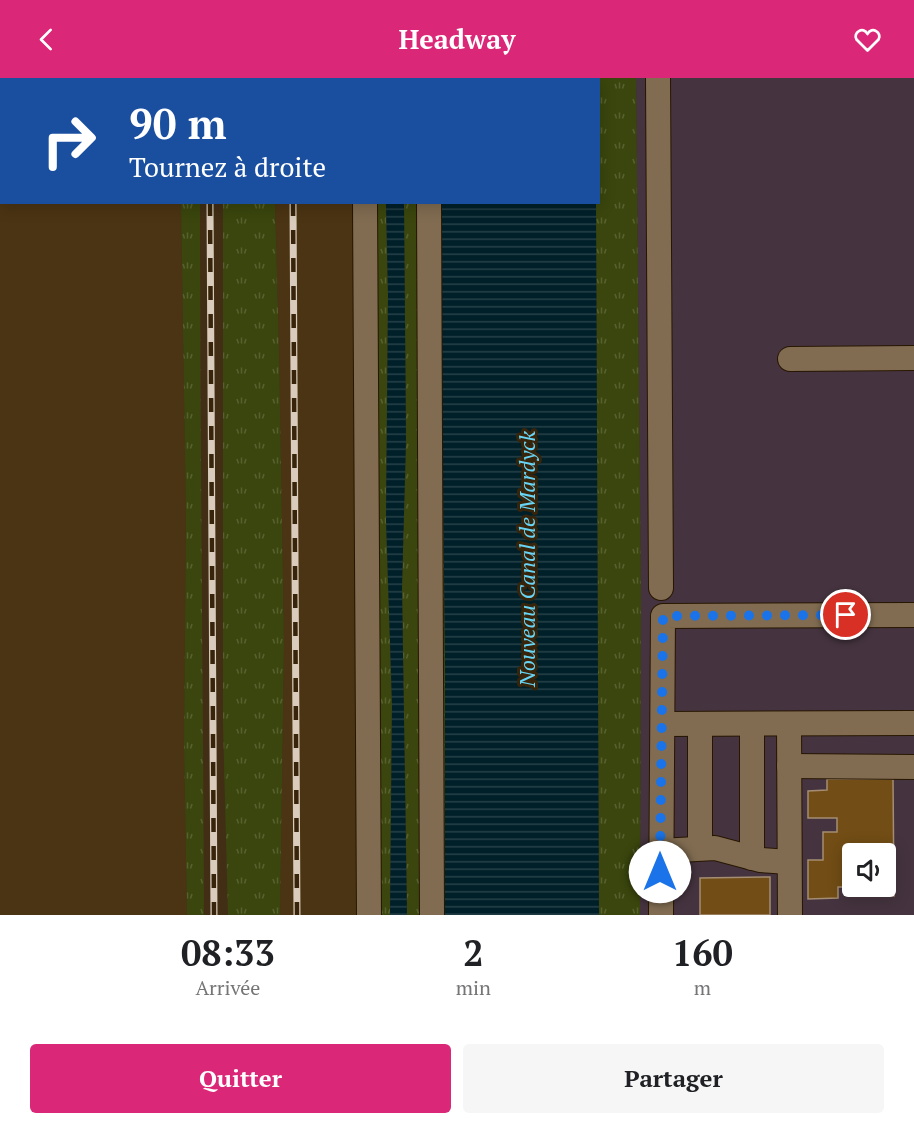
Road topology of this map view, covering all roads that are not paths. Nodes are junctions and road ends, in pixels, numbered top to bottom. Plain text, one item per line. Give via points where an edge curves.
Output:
1 (658, 78) edge
2 (365, 204) edge
3 (429, 204) edge
4 (914, 358) edge
5 (790, 359) dead end
6 (661, 588) dead end
7 (914, 615) edge
8 (914, 723) edge
9 (663, 724) junction
10 (700, 724) junction
11 (752, 724) junction
12 (789, 724) junction
13 (789, 766) junction
14 (914, 767) edge
15 (700, 847) junction
16 (660, 851) junction
17 (752, 858) junction
18 (789, 862) junction
19 (369, 915) edge
20 (432, 915) edge
21 (661, 915) edge
22 (790, 915) edge

1 - 6 lane
2 - 19 lane
3 - 20 lane
4 - 5 lane
7 - 9 lane via 663,616
8 - 12 lane
9 - 10 lane
9 - 16 lane
10 - 11 lane
10 - 15 lane
11 - 12 lane
11 - 17 lane
12 - 13 lane
13 - 14 lane
13 - 18 lane
15 - 16 lane
15 - 17 lane via 725,849
16 - 21 lane
17 - 18 lane
18 - 22 lane

